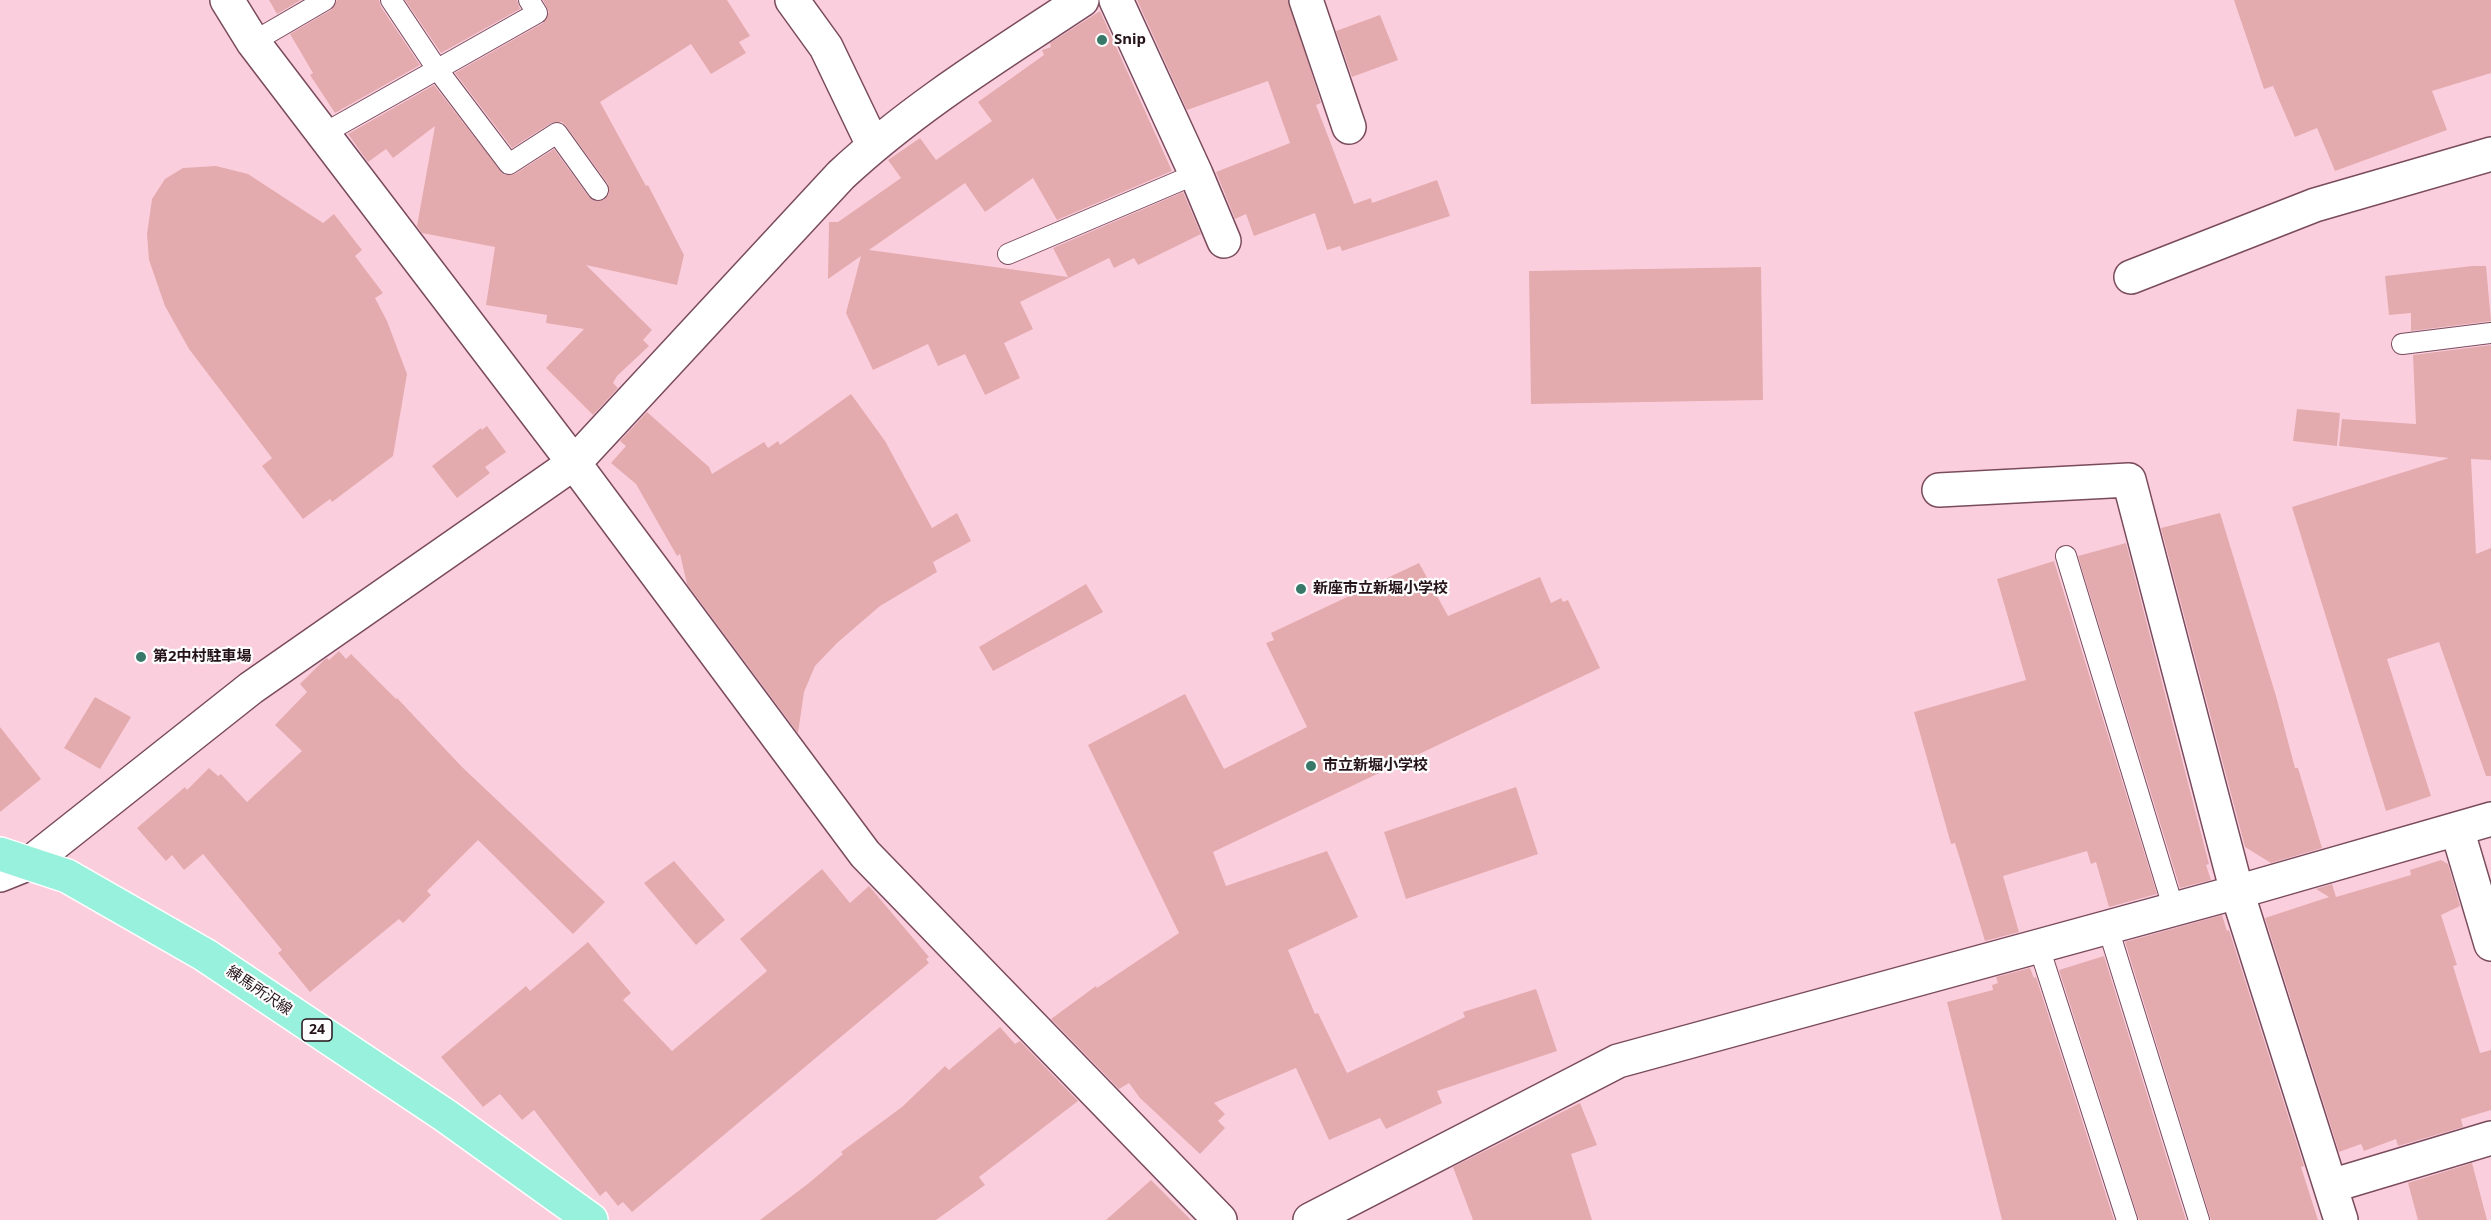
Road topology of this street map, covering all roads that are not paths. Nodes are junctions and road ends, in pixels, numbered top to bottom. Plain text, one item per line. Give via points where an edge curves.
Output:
1 (227, 0) edge
2 (325, 0) edge
3 (392, 0) edge
4 (529, 0) edge
5 (792, 0) edge
6 (1082, 0) edge
7 (1116, 0) edge
8 (1306, 0) edge
9 (253, 42) junction
10 (437, 69) junction
11 (1349, 127) dead end
12 (323, 134) junction
13 (873, 145) junction
14 (2491, 154) edge
15 (1196, 174) junction
16 (598, 190) dead end
17 (1224, 241) dead end
18 (1008, 254) dead end
19 (2131, 277) dead end
20 (2491, 333) edge
21 (2402, 344) dead end
22 (574, 463) junction
23 (1939, 490) dead end
24 (2066, 556) dead end
25 (2491, 819) edge
26 (2457, 829) junction
27 (15, 858) edge
28 (0, 875) edge
29 (2237, 892) junction
30 (2174, 910) junction
31 (2108, 928) junction
32 (2491, 944) edge
33 (2039, 947) junction
34 (2491, 1138) edge
35 (2331, 1186) junction
36 (591, 1220) edge
37 (1220, 1220) edge
38 (1310, 1220) edge
39 (2127, 1220) edge
40 (2199, 1220) edge
41 (2341, 1220) edge

1 - 9 street
2 - 9 lane
3 - 10 lane
4 - 10 lane via 537,13
5 - 13 street via 826,48
6 - 13 street via 940,94
7 - 15 street
8 - 11 street
9 - 12 street
10 - 12 lane
10 - 16 lane via 509,164 557,133
12 - 22 street
13 - 22 street
14 - 19 street via 2315,205
15 - 17 street
15 - 18 lane
20 - 21 lane
22 - 27 street via 250,688
22 - 37 street via 865,854
23 - 29 street via 2129,480
24 - 30 lane
25 - 26 street
26 - 29 street
26 - 32 street
27 - 28 street
27 - 36 main road, 練馬所沢線 / 24 via 75,880 205,955 446,1116
29 - 30 street
29 - 35 street
30 - 31 street
31 - 33 street
31 - 40 lane
33 - 38 street via 1618,1061
33 - 39 lane
34 - 35 street
35 - 41 street

